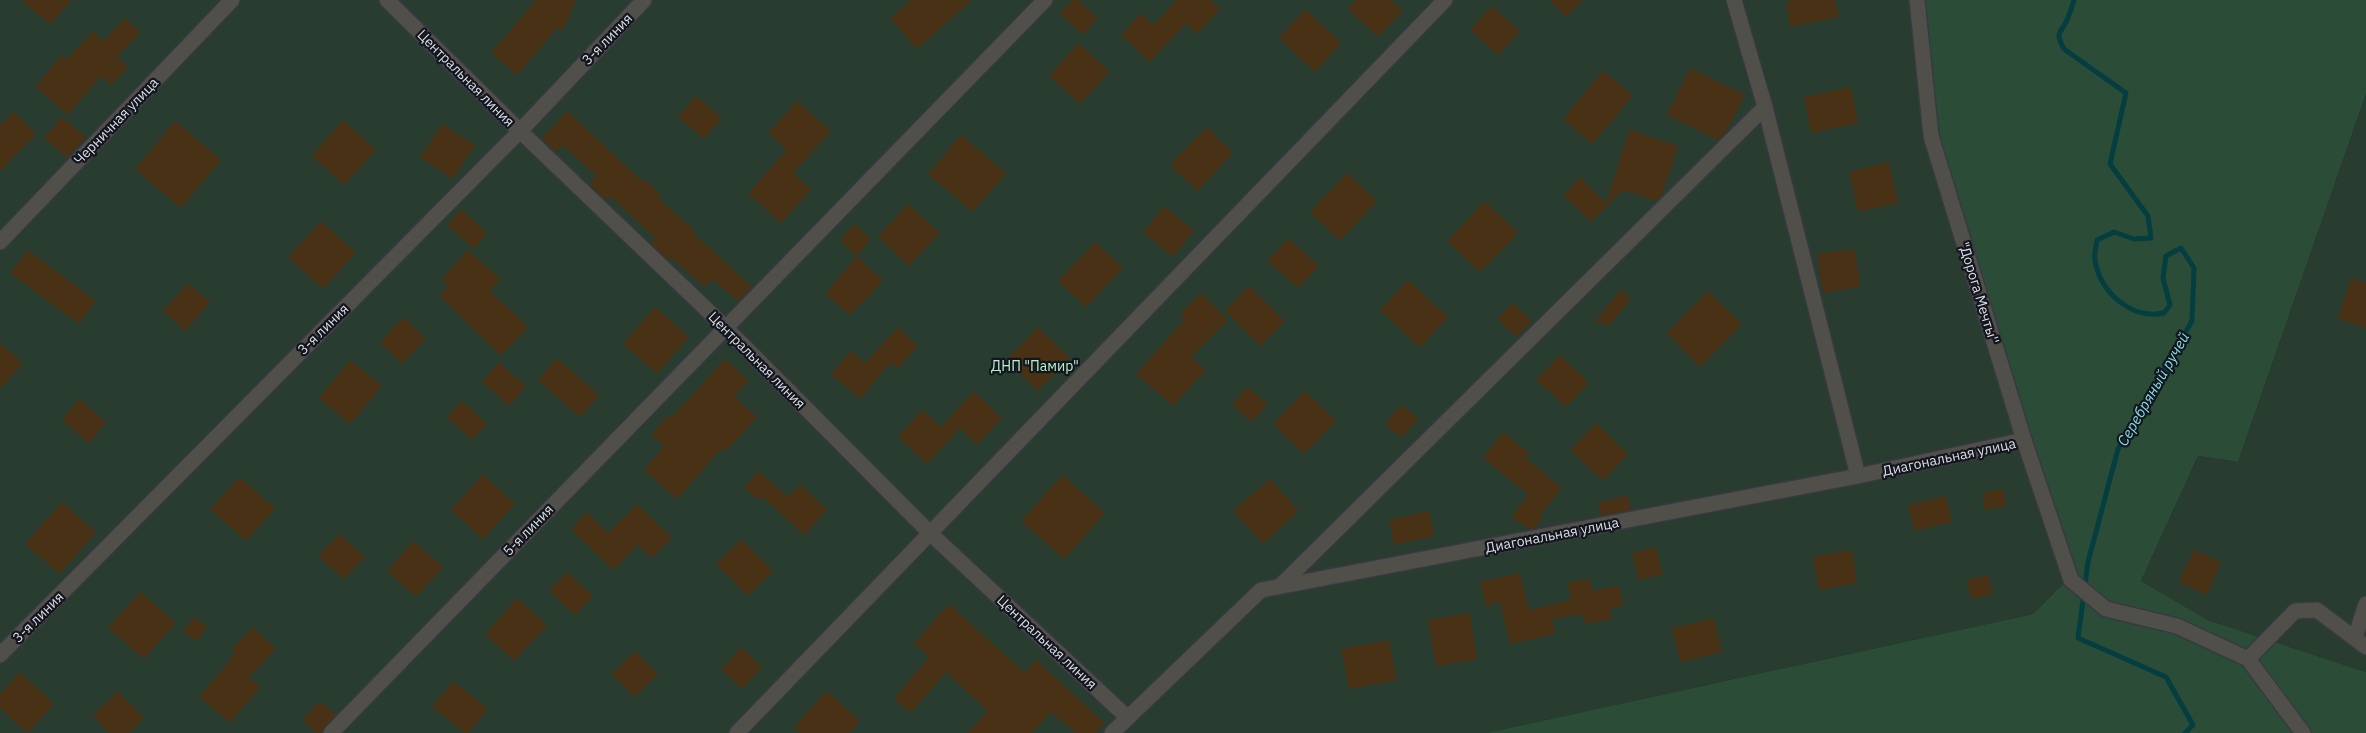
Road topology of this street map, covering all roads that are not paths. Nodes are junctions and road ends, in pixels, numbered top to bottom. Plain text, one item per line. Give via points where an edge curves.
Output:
1 (232, 0) edge
2 (387, 0) edge
3 (644, 0) edge
4 (1045, 0) edge
5 (1445, 0) edge
6 (1734, 0) edge
7 (1917, 0) edge
8 (1765, 106) junction
9 (520, 131) junction
10 (0, 242) edge
11 (725, 327) junction
12 (2024, 440) junction
13 (1858, 476) junction
14 (931, 534) junction
15 (1279, 587) junction
16 (2366, 604) edge
17 (2361, 642) edge
18 (0, 655) edge
19 (2248, 659) junction
20 (1128, 718) junction
21 (331, 733) edge
22 (737, 733) edge
23 (1112, 733) edge
24 (2303, 733) edge

1 - 10 street, Черничная улица
2 - 9 street, Центральная линия
3 - 9 street, 3-я линия
4 - 11 street, 5-я линия
5 - 14 street
6 - 8 street
7 - 12 street, "Дорога Мечты'' via 1931,136
8 - 13 street
8 - 15 street
9 - 11 street, Центральная линия
9 - 18 street, 3-я линия
11 - 14 street, Центральная линия
11 - 21 street, 5-я линия
12 - 13 street, Диагональная улица
12 - 19 street, "Дорога Мечты'' via 2071,580 2106,609 2177,626
13 - 15 street, Диагональная улица
14 - 20 street, Центральная линия
14 - 22 street
15 - 20 street, Диагональная улица via 1261,590
16 - 17 street
17 - 19 street via 2317,610 2295,610
19 - 24 street
20 - 23 street, Диагональная улица

